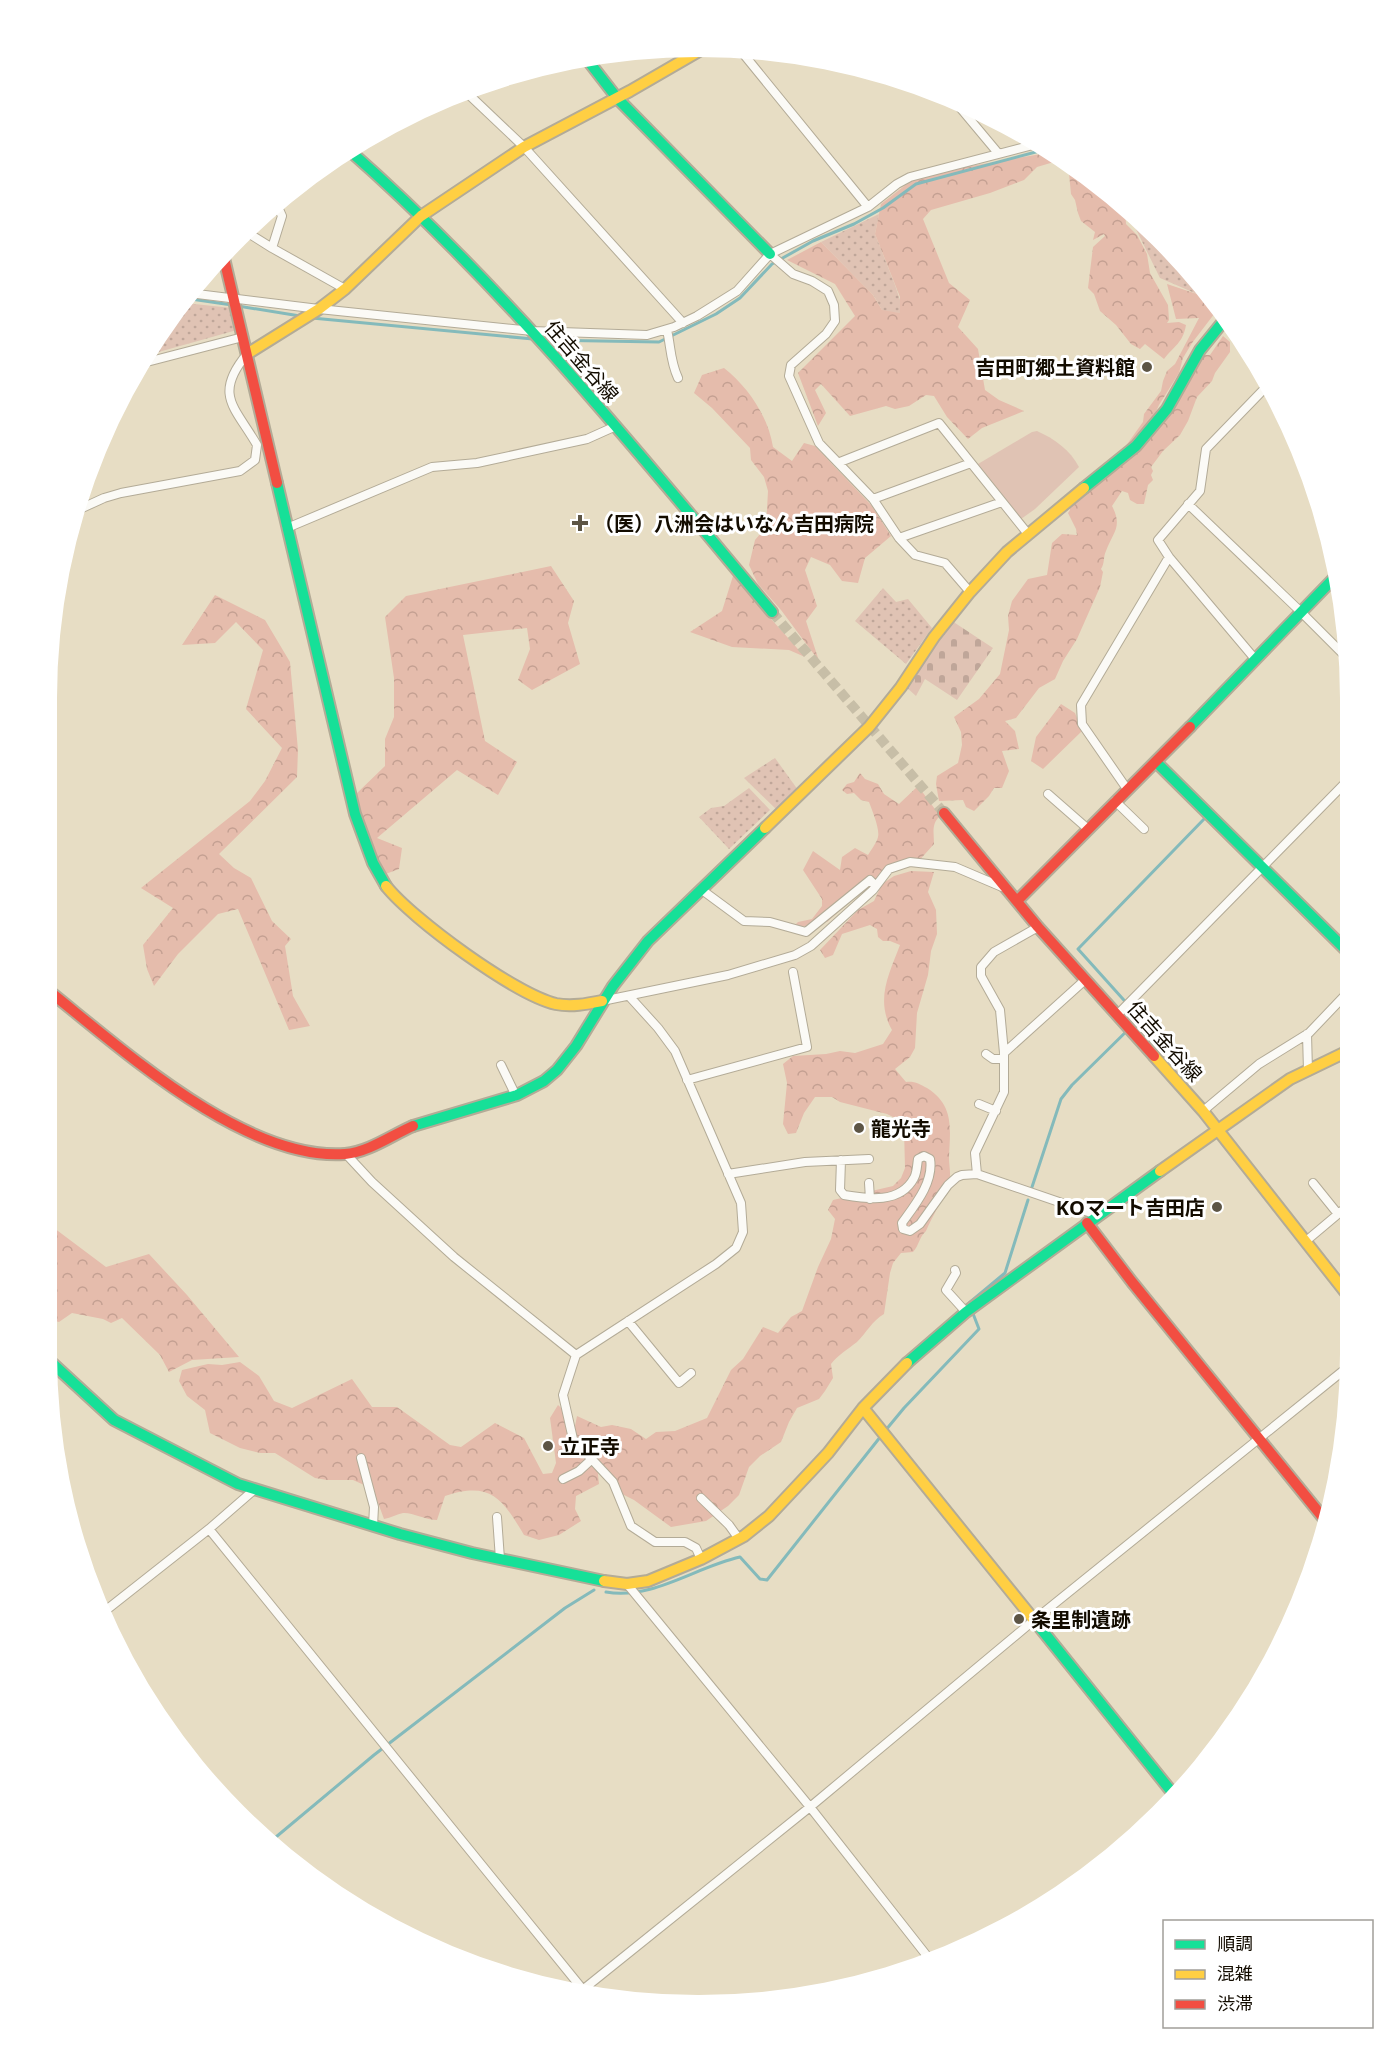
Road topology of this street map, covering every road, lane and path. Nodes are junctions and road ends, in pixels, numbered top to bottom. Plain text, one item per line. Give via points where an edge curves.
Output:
1 (688, 57) edge
2 (747, 59) edge
3 (592, 66) edge
4 (473, 98) edge
5 (617, 98) junction
6 (967, 117) edge
7 (524, 147) junction
8 (1025, 147) edge
9 (998, 153) junction
10 (356, 156) edge
11 (868, 207) junction
12 (280, 213) edge
13 (421, 216) junction
14 (254, 237) edge
15 (272, 248) junction
16 (772, 255) junction
17 (226, 266) edge
18 (345, 289) junction
19 (201, 295) edge
20 (235, 303) junction
21 (316, 310) junction
22 (683, 323) junction
23 (1220, 326) edge
24 (667, 330) junction
25 (532, 331) junction
26 (243, 337) junction
27 (247, 354) junction
28 (154, 360) edge
29 (678, 378) dead end
30 (1261, 392) edge
31 (616, 426) junction
32 (840, 462) junction
33 (971, 463) junction
34 (873, 499) junction
35 (1002, 502) junction
36 (1188, 504) junction
37 (87, 506) edge
38 (287, 528) junction
39 (1028, 534) junction
40 (899, 538) junction
41 (1169, 557) junction
42 (1330, 583) edge
43 (970, 592) junction
44 (772, 612) tunnel mouth
45 (1301, 612) junction
46 (1338, 649) edge
47 (1255, 659) junction
48 (1156, 762) junction
49 (1340, 788) edge
50 (1127, 789) junction
51 (1048, 794) dead end
52 (1115, 801) junction
53 (944, 813) tunnel mouth
54 (1088, 829) junction
55 (1144, 829) dead end
56 (1263, 867) junction
57 (876, 886) junction
58 (1006, 889) junction
59 (702, 890) junction
60 (1017, 901) junction
61 (1038, 927) junction
62 (1340, 944) edge
63 (793, 972) dead end
64 (1085, 980) junction
65 (629, 996) junction
66 (57, 997) edge
67 (1340, 1000) edge
68 (602, 1001) junction
69 (1120, 1012) junction
70 (1307, 1034) junction
71 (986, 1054) dead end
72 (1340, 1055) edge
73 (1004, 1056) junction
74 (501, 1065) dead end
75 (1308, 1071) junction
76 (687, 1080) junction
77 (516, 1096) junction
78 (979, 1104) dead end
79 (996, 1111) junction
80 (1203, 1111) junction
81 (1219, 1131) junction
82 (346, 1154) junction
83 (869, 1159) dead end
84 (841, 1160) junction
85 (728, 1174) junction
86 (977, 1174) junction
87 (869, 1183) dead end
88 (1314, 1183) dead end
89 (870, 1199) junction
90 (1338, 1214) joint
91 (1097, 1215) junction
92 (1088, 1223) junction
93 (1306, 1240) junction
94 (955, 1270) dead end
95 (1340, 1285) edge
96 (969, 1310) junction
97 (628, 1321) junction
98 (576, 1355) junction
99 (57, 1368) edge
100 (691, 1373) dead end
101 (1340, 1373) edge
102 (863, 1408) junction
103 (1259, 1439) junction
104 (361, 1458) dead end
105 (592, 1459) junction
106 (563, 1479) dead end
107 (255, 1489) junction
108 (701, 1498) dead end
109 (1320, 1513) edge
110 (497, 1517) dead end
111 (373, 1526) junction
112 (209, 1529) junction
113 (739, 1539) junction
114 (500, 1559) junction
115 (701, 1559) junction
116 (629, 1586) junction
117 (110, 1607) edge
118 (1033, 1621) junction
119 (1169, 1789) edge
120 (810, 1807) junction
121 (925, 1953) edge
122 (577, 1984) edge
123 (589, 1986) edge

1 - 5 street
2 - 11 street
3 - 5 street
4 - 7 street
5 - 7 street
5 - 16 street
6 - 9 street
7 - 13 street
7 - 22 street
8 - 9 street
9 - 11 street via 910,177
10 - 13 street, 住吉金谷線
11 - 16 street
12 - 15 street
13 - 18 street
13 - 25 street, 住吉金谷線
14 - 15 street
15 - 18 street
16 - 22 street via 737,291
16 - 32 street via 793,274 828,291 834,305 835,321 791,365 789,376 819,443
17 - 20 street
18 - 21 street
19 - 20 street
20 - 21 street
20 - 26 street
21 - 25 street
21 - 27 street
22 - 24 street
23 - 39 street via 1200,350 1167,409 1136,446
24 - 25 street via 647,335
24 - 29 street via 671,363
25 - 31 street, 住吉金谷線
26 - 27 street
26 - 28 street
27 - 37 street via 230,380 229,394 235,412 257,445 255,460 240,471 121,493
27 - 38 street
30 - 36 street via 1206,449 1200,490
31 - 38 street via 587,439 477,463 432,467
31 - 44 street, 住吉金谷線
32 - 33 street via 939,423
32 - 34 street
33 - 34 street
33 - 35 street
34 - 40 street
35 - 39 street
35 - 40 street
36 - 41 street via 1158,540
36 - 45 street
38 - 68 street via 354,814 380,878 395,897 431,927 536,997 580,1006
39 - 43 street
40 - 43 street via 915,555 945,563
41 - 47 street
41 - 50 street via 1081,705 1082,724
42 - 45 street
43 - 59 street via 869,727
45 - 46 street
45 - 47 street
47 - 48 street
48 - 50 street
48 - 56 street
49 - 56 street
50 - 52 street
51 - 54 street
52 - 54 street
52 - 55 street
53 - 58 street, 住吉金谷線
54 - 60 street
56 - 62 street
56 - 69 street
57 - 58 street via 889,869 910,862 955,867
57 - 59 street via 870,880 806,932 770,922 744,921
57 - 65 street via 811,946 795,955 728,975
58 - 60 street, 住吉金谷線
59 - 68 street via 648,941
60 - 61 street, 住吉金谷線
61 - 64 street, 住吉金谷線
61 - 73 street via 994,952 981,967 981,976 1000,1010
63 - 76 street via 807,1047
64 - 69 street, 住吉金谷線
64 - 73 street
65 - 68 street
65 - 76 street via 675,1051
66 - 82 street via 145,1066 241,1130 290,1148
67 - 70 street
68 - 77 street via 556,1071
69 - 80 street, 住吉金谷線 via 1129,1028
70 - 75 street
70 - 80 street via 1259,1064
71 - 73 street via 993,1059
72 - 75 street
73 - 79 street via 1004,1092
74 - 77 street
75 - 81 street via 1290,1079
76 - 85 street
77 - 82 street via 443,1115
78 - 79 street
79 - 86 street via 975,1153
80 - 81 street, 住吉金谷線
81 - 91 street
81 - 93 street, 住吉金谷線
82 - 98 street via 453,1257
83 - 84 street
84 - 85 street
84 - 89 street via 840,1190 844,1195
85 - 97 street via 741,1203 743,1219 743,1232 736,1248
86 - 89 street via 957,1177 910,1231 903,1229 902,1223 919,1200 932,1169 930,1159 918,1159 915,1177 900,1194
86 - 91 street
87 - 89 street
88 - 90 street
90 - 93 street
91 - 92 street
92 - 96 street
92 - 103 street
93 - 95 street, 住吉金谷線
94 - 96 street via 946,1290
96 - 102 street via 909,1361
97 - 98 street
97 - 100 street via 679,1383
98 - 105 street via 563,1395 573,1439
99 - 107 street via 114,1420
101 - 103 street
102 - 113 street via 770,1516
102 - 118 street
103 - 109 street
103 - 118 street
104 - 111 street via 374,1507
105 - 106 street
105 - 115 street via 613,1482 631,1526 655,1542 685,1542 696,1548
107 - 111 street
107 - 112 street
108 - 113 street
110 - 114 street
111 - 114 street
112 - 117 street
112 - 122 street
113 - 115 street
114 - 116 street
115 - 116 street
116 - 120 street
118 - 119 street
118 - 120 street
120 - 121 street
120 - 123 street

